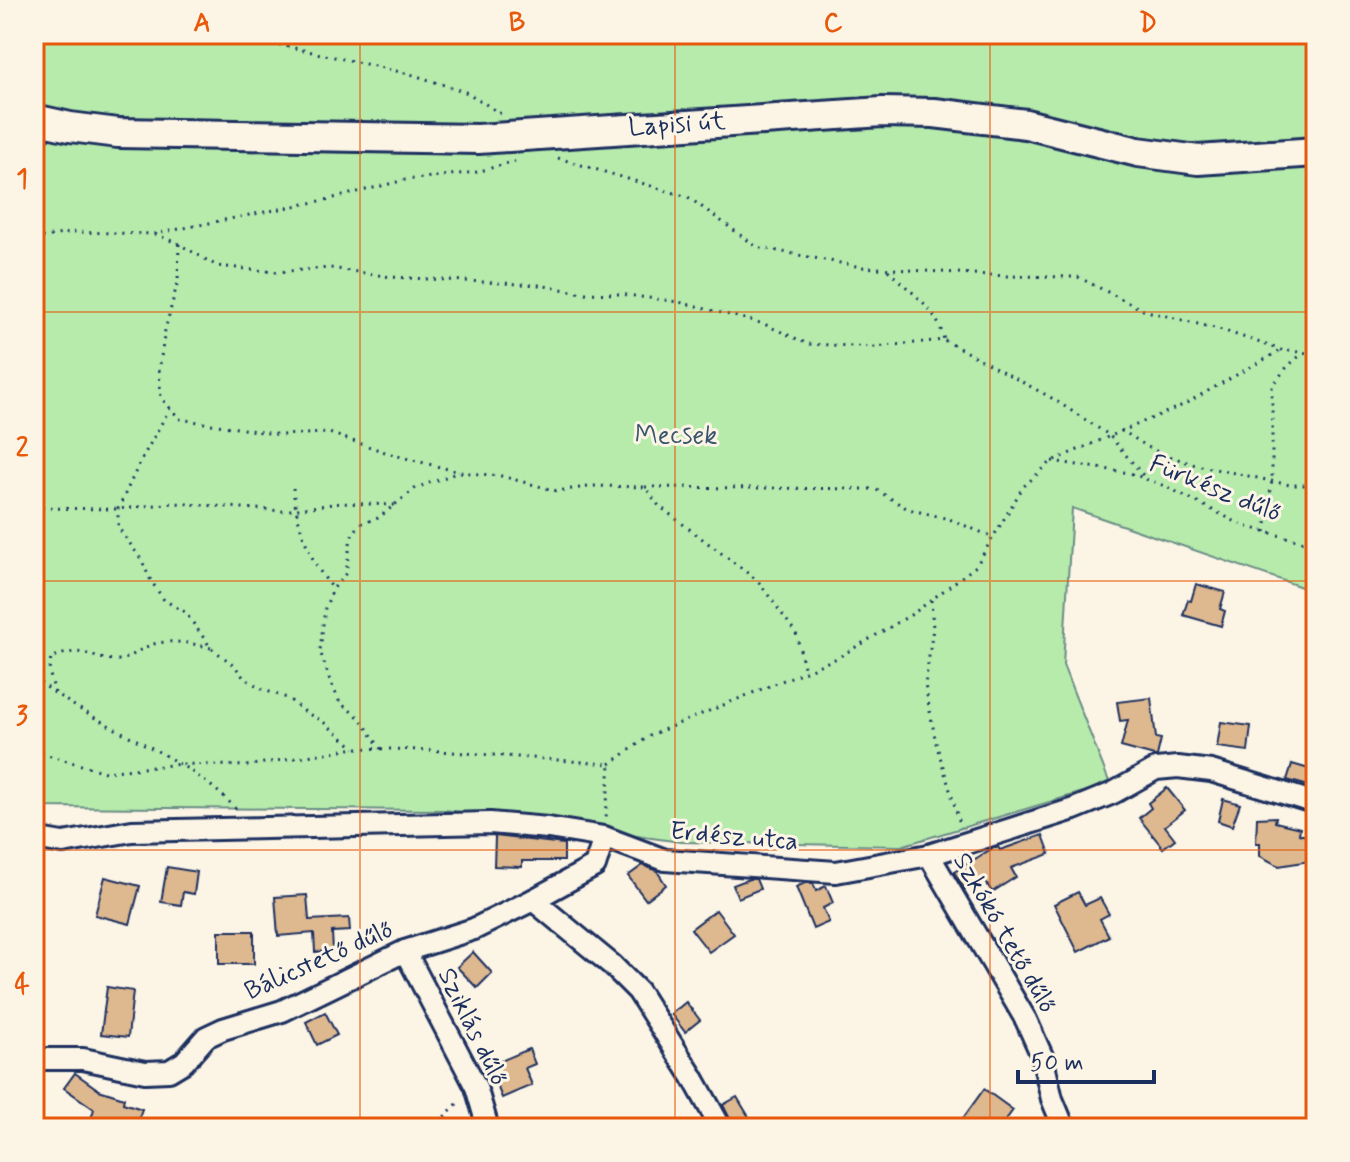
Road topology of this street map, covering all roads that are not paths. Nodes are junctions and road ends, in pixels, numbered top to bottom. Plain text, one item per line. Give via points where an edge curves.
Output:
1 (34, 119) edge
2 (1316, 152) edge
3 (1316, 803) edge
4 (604, 837) junction
5 (34, 838) edge
6 (929, 855) junction
7 (533, 900) junction
8 (405, 951) junction
9 (34, 1059) edge
10 (488, 1128) edge
11 (721, 1128) edge
12 (1064, 1128) edge

1 - 2 street, Lapisi út via 118,133 465,139 533,150 757,119 908,112 1026,124 1138,152 1198,160
3 - 6 street, Erdész utca via 1211,771 1156,769 1074,809
4 - 5 street, Erdész utca via 490,823 132,831 63,843
4 - 6 street, Erdész utca via 665,860 836,872
4 - 7 street, Bálicstető dűlő via 595,866
6 - 12 street, Szkókó tető dűlő via 1026,1020
7 - 8 street, Bálicstető dűlő via 474,929
7 - 11 street via 638,991
8 - 9 street, Bálicstető dűlő via 282,1011 206,1037 169,1071 145,1072 83,1059
8 - 10 street, Sziklás dűlő via 476,1087

